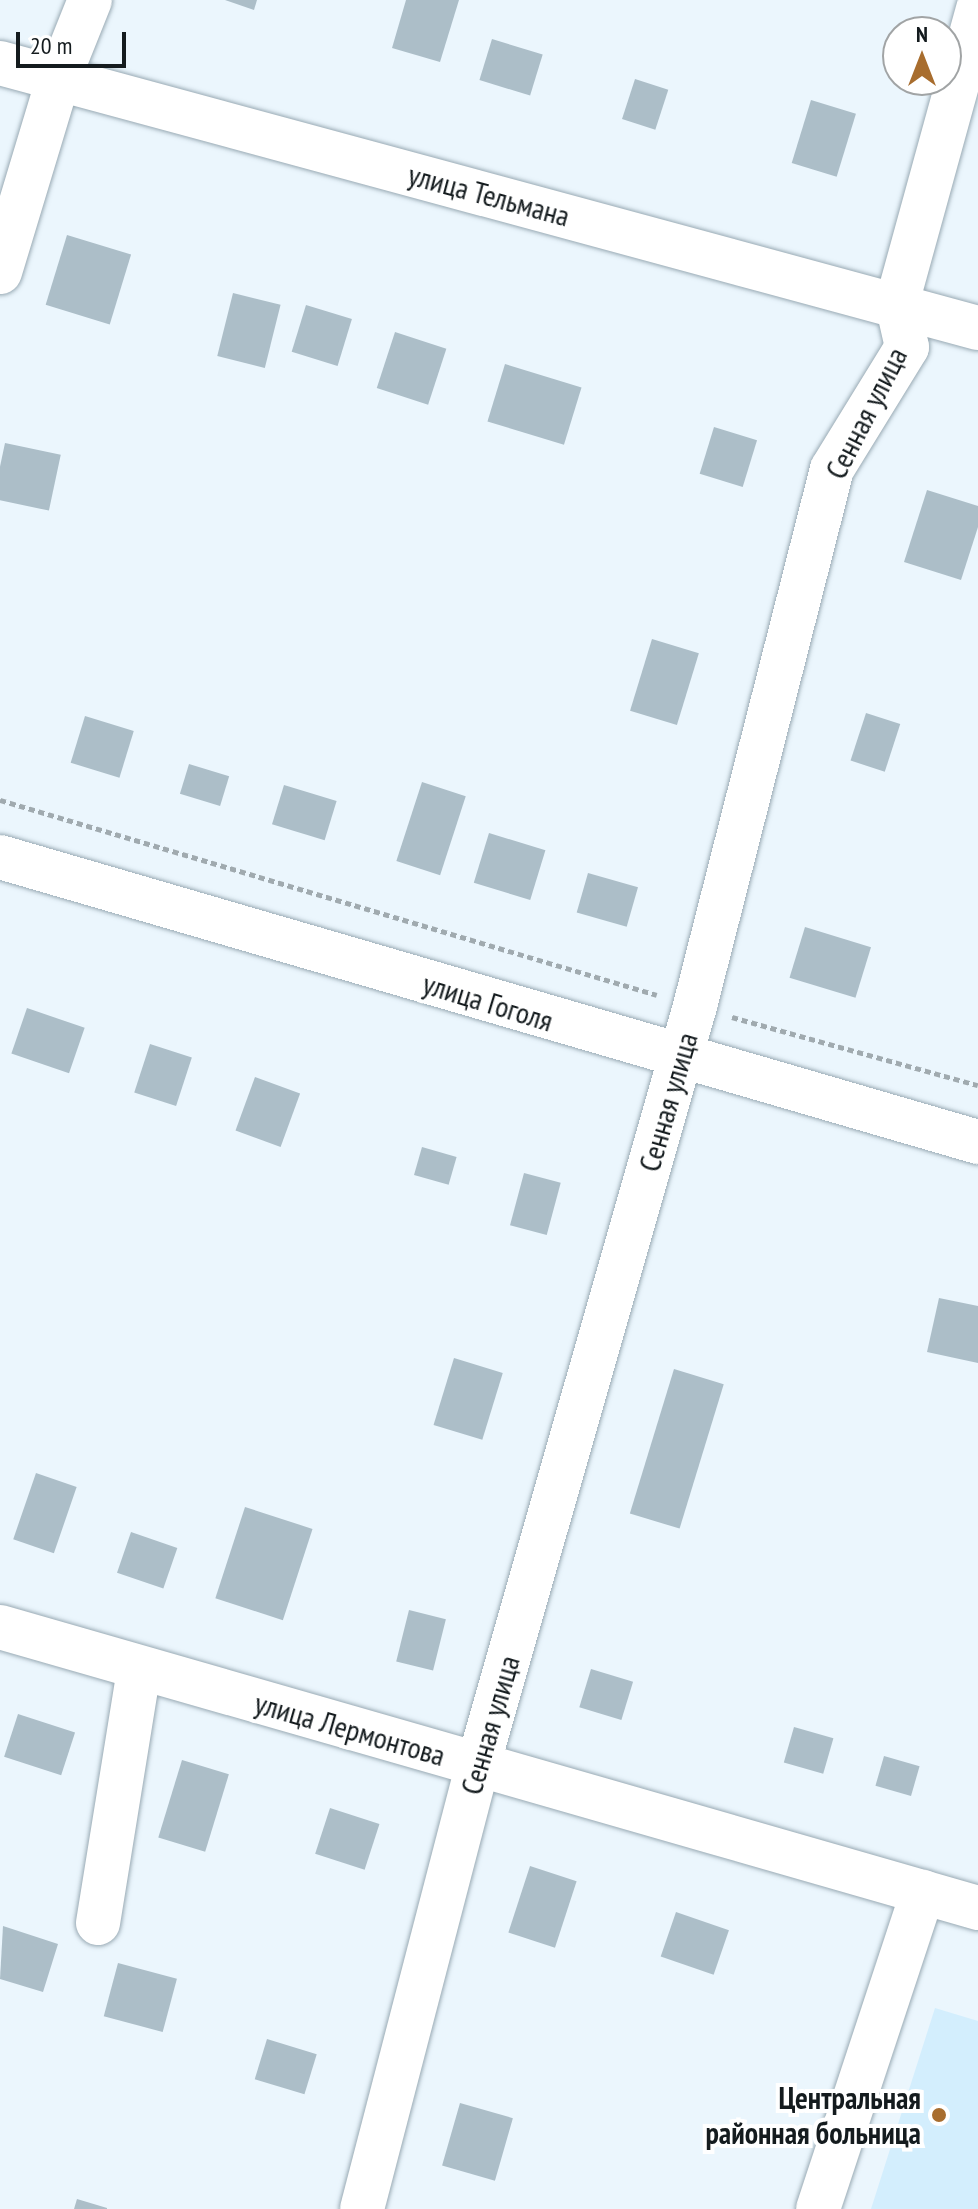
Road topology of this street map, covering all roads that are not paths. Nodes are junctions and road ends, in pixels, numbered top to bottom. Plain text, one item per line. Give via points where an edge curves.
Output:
1 (74, 0) edge
2 (90, 0) edge
3 (978, 8) edge
4 (0, 63) edge
5 (58, 80) junction
6 (0, 272) edge
7 (897, 303) junction
8 (978, 328) edge
9 (0, 857) edge
10 (680, 1059) junction
11 (978, 1142) edge
12 (0, 1627) edge
13 (139, 1670) junction
14 (478, 1765) junction
15 (923, 1892) junction
16 (978, 1908) edge
17 (98, 1923) dead end
18 (830, 2207) edge
19 (362, 2209) edge

1 - 5 street
2 - 5 street
3 - 7 street, Сенная улица
4 - 5 street, улица Тельмана
5 - 6 street
5 - 7 street, улица Тельмана
7 - 8 street, улица Тельмана
7 - 10 street, Сенная улица via 907,347 832,469
9 - 10 street, улица Гоголя
10 - 11 street, улица Гоголя
10 - 14 street, Сенная улица
12 - 13 street, улица Лермонтова
13 - 14 street, улица Лермонтова
13 - 17 street
14 - 15 street, улица Лермонтова
14 - 19 street, Сенная улица
15 - 16 street, улица Лермонтова
15 - 18 street

